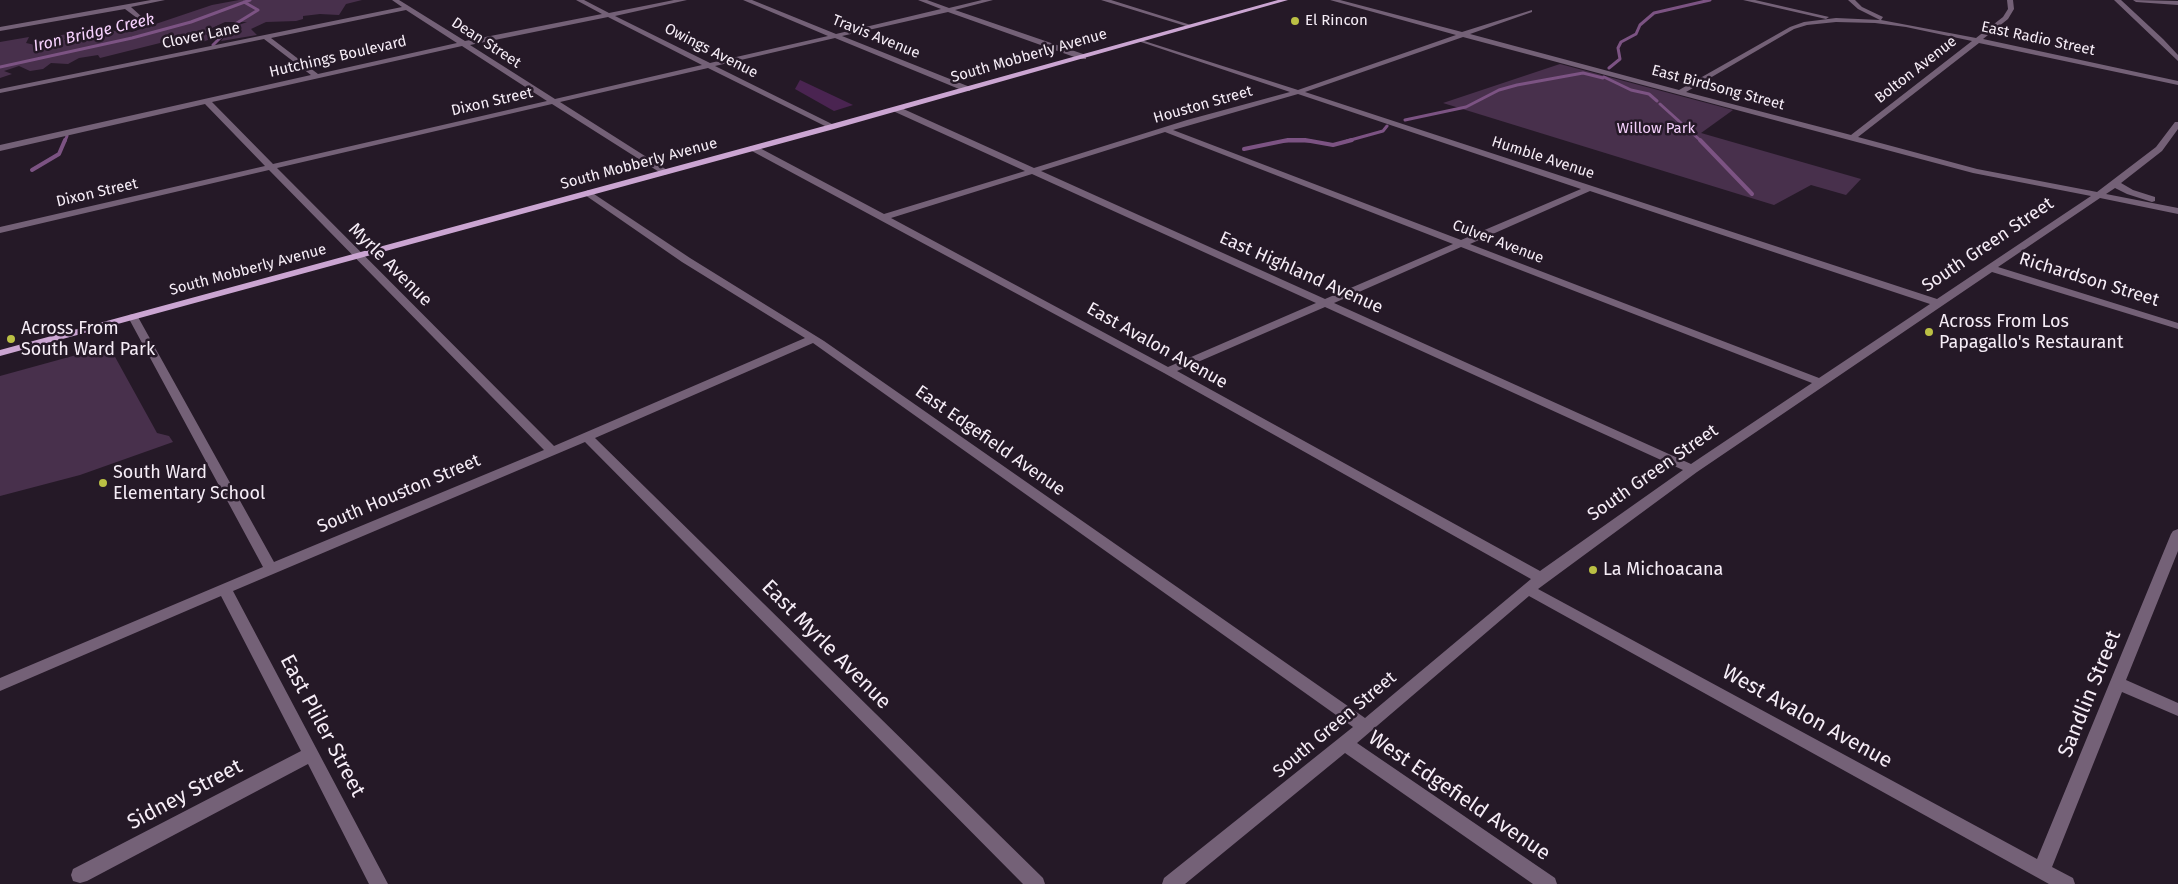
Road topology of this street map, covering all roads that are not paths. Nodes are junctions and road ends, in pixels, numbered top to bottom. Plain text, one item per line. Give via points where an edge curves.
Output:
1 (162, 0) edge
2 (395, 0) edge
3 (579, 0) edge
4 (684, 0) edge
5 (746, 0) edge
6 (920, 0) edge
7 (990, 0) edge
8 (1104, 0) edge
9 (1285, 0) edge
10 (1333, 0) edge
11 (1746, 0) edge
12 (1851, 0) edge
13 (2010, 0) edge
14 (2117, 0) edge
15 (2136, 0) edge
16 (2178, 4) edge
17 (126, 6) junction
18 (407, 8) junction
19 (948, 10) junction
20 (1530, 10) dead end
21 (608, 15) junction
22 (141, 19) dead end
23 (1836, 20) junction
24 (1893, 23) junction
25 (1191, 26) junction
26 (0, 29) edge
27 (1463, 35) junction
28 (266, 36) junction
29 (835, 36) junction
30 (1140, 40) junction
31 (1977, 40) junction
32 (463, 44) junction
33 (1083, 57) junction
34 (2178, 59) edge
35 (709, 66) junction
36 (316, 76) junction
37 (2178, 84) edge
38 (967, 89) junction
39 (0, 91) edge
40 (1298, 92) junction
41 (1680, 92) junction
42 (206, 101) junction
43 (552, 102) junction
44 (896, 109) junction
45 (2178, 124) edge
46 (831, 127) junction
47 (1166, 130) junction
48 (1852, 138) junction
49 (2173, 138) edge
50 (0, 148) edge
51 (753, 148) junction
52 (272, 167) junction
53 (1033, 171) junction
54 (664, 172) junction
55 (2115, 184) junction
56 (1590, 188) junction
57 (588, 193) junction
58 (2098, 196) junction
59 (2178, 207) edge
60 (2178, 211) edge
61 (882, 218) junction
62 (0, 230) edge
63 (1462, 244) junction
64 (359, 256) junction
65 (1990, 268) junction
66 (1326, 302) junction
67 (1936, 303) junction
68 (133, 317) junction
69 (2178, 326) edge
70 (813, 339) junction
71 (0, 353) edge
72 (1168, 371) junction
73 (1819, 382) junction
74 (587, 437) junction
75 (552, 451) junction
76 (1692, 469) junction
77 (2178, 534) edge
78 (271, 568) junction
79 (1541, 578) junction
80 (225, 589) junction
81 (1527, 589) junction
82 (2117, 683) junction
83 (0, 685) edge
84 (2178, 710) edge
85 (1365, 727) junction
86 (1345, 744) junction
87 (311, 754) junction
88 (2041, 870) junction
89 (80, 876) dead end
90 (379, 884) edge
91 (1036, 884) edge
92 (1172, 884) edge
93 (1548, 884) edge
94 (2066, 884) edge

1 - 17 street
2 - 18 street, Dean Street
3 - 21 street, Owings Avenue
4 - 21 street, Hutchings Boulevard
5 - 29 street, Travis Avenue
6 - 19 street
7 - 19 street, Dixon Street
8 - 25 street
9 - 25 main road, South Mobberly Avenue
10 - 27 street, East Birdsong Street
11 - 23 street
12 - 24 street via 1860,8
13 - 31 street, Bolton Avenue via 2008,15
14 - 34 street
15 - 16 street
17 - 22 street
17 - 26 street
18 - 28 street, Clover Lane
18 - 32 street, Dean Street
19 - 29 street, Dixon Street
19 - 33 street
20 - 27 street, Houston Street
21 - 32 street, Hutchings Boulevard
21 - 35 street, Owings Avenue
23 - 24 street
23 - 41 street via 1799,25
24 - 31 street, East Radio Street
25 - 30 main road, South Mobberly Avenue
27 - 40 street, Houston Street
27 - 41 street, East Birdsong Street
28 - 36 street
28 - 39 street, Clover Lane
29 - 35 street, Dixon Street
29 - 38 street, Travis Avenue
30 - 33 main road, South Mobberly Avenue
30 - 40 street, Humble Avenue
31 - 37 street, East Radio Street
31 - 48 street, Bolton Avenue
32 - 36 street, Hutchings Boulevard
32 - 43 street, Dean Street
33 - 38 main road, South Mobberly Avenue
35 - 43 street, Dixon Street
35 - 46 street, Owings Avenue
36 - 42 street, Hutchings Boulevard
38 - 44 main road, South Mobberly Avenue
40 - 47 street, Houston Street
40 - 56 street, Humble Avenue
41 - 48 street, East Birdsong Street
42 - 50 street, Hutchings Boulevard
42 - 52 street, Myrle Avenue
43 - 52 street, Dixon Street
43 - 54 street, Dean Street
44 - 46 main road, South Mobberly Avenue
44 - 53 street, East Highland Avenue
45 - 49 street, South Green Street
46 - 51 main road, South Mobberly Avenue
47 - 53 street, Houston Street
47 - 63 street, Culver Avenue
48 - 58 street, East Birdsong Street via 1994,176
49 - 55 street, South Green Street
51 - 54 main road, South Mobberly Avenue
51 - 61 street, East Avalon Avenue
52 - 62 street, Dixon Street
52 - 64 street, Myrle Avenue
53 - 61 street, Houston Street
53 - 66 street, East Highland Avenue
54 - 57 main road, South Mobberly Avenue
55 - 58 street, South Green Street
55 - 59 street
56 - 63 street
56 - 67 street, Humble Avenue
57 - 64 main road, South Mobberly Avenue
57 - 70 street, East Edgefield Avenue via 686,260
58 - 60 street, East Birdsong Street
58 - 65 street, South Green Street
61 - 72 street, East Avalon Avenue
63 - 66 street
63 - 73 street, Culver Avenue
64 - 68 main road, South Mobberly Avenue
64 - 75 street, Myrle Avenue
65 - 67 street, South Green Street
65 - 69 street, Richardson Street
66 - 72 street
66 - 76 street, East Highland Avenue
67 - 73 street, South Green Street
68 - 71 main road, South Mobberly Avenue
68 - 78 street
70 - 74 street, South Houston Street
70 - 85 street, East Edgefield Avenue
72 - 79 street, East Avalon Avenue
73 - 76 street, South Green Street
74 - 75 street, South Houston Street
74 - 91 street, East Myrle Avenue
75 - 78 street, South Houston Street
76 - 79 street, South Green Street
77 - 82 street, Sandlin Street
78 - 80 street, South Houston Street
79 - 81 street, South Green Street
80 - 83 street, South Houston Street
80 - 87 street, East Pliler Street
81 - 85 street, South Green Street
81 - 88 street, West Avalon Avenue
82 - 84 street
82 - 88 street, Sandlin Street
85 - 86 street, South Green Street
86 - 92 street, South Green Street
86 - 93 street, West Edgefield Avenue
87 - 89 street, Sidney Street
87 - 90 street, East Pliler Street
88 - 94 street, West Avalon Avenue

